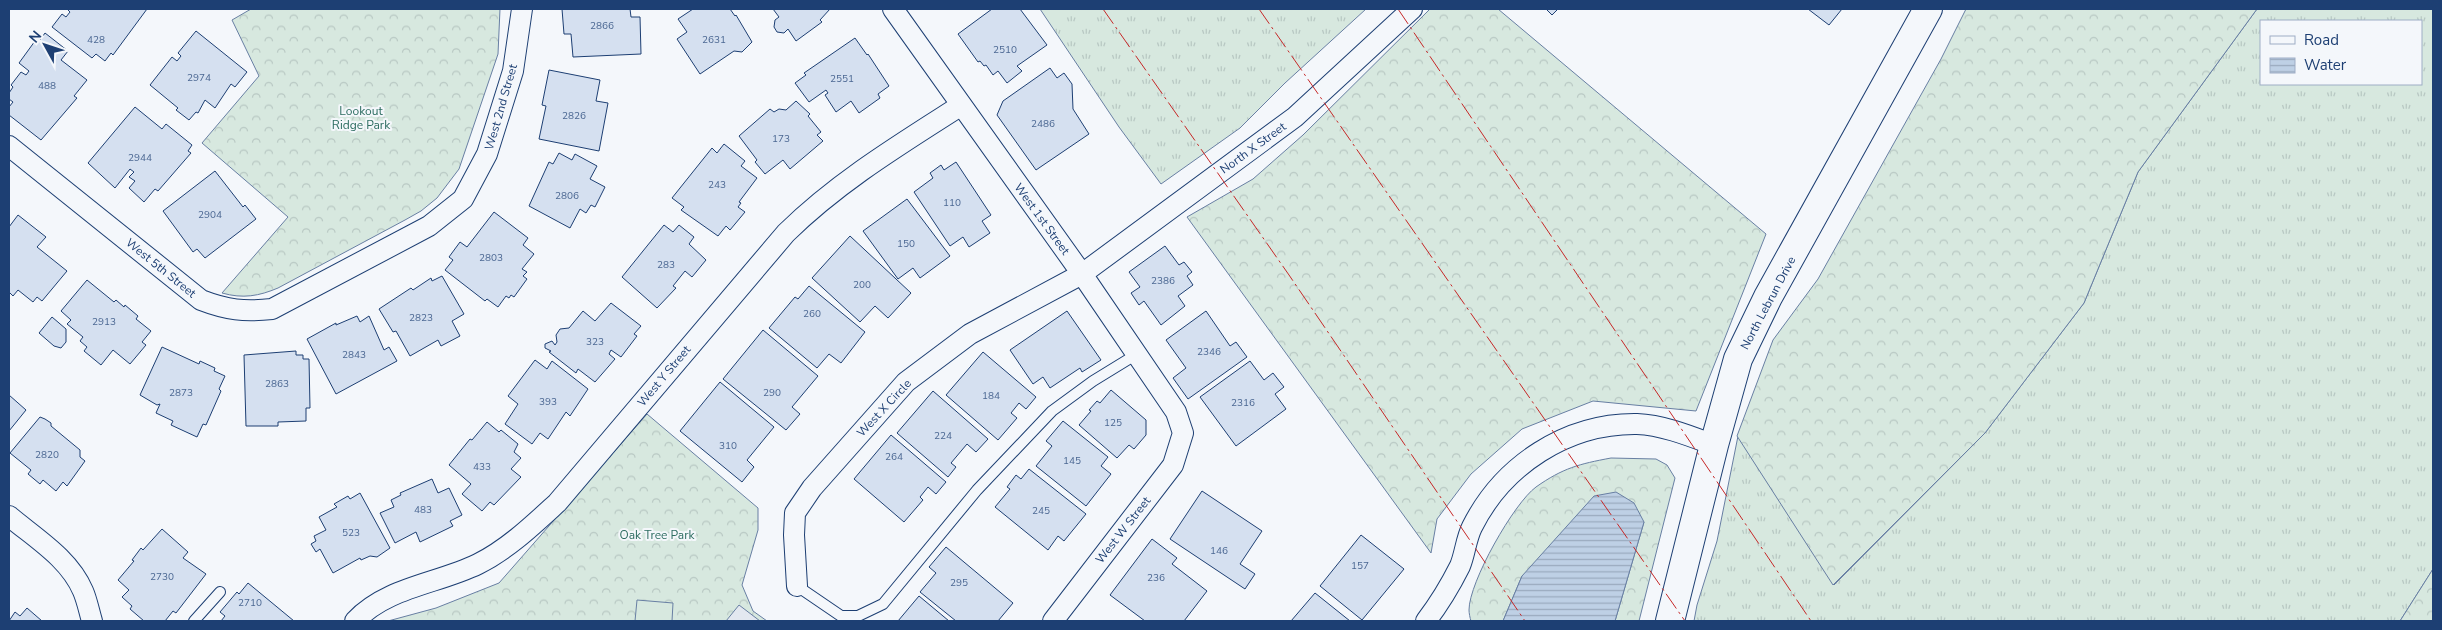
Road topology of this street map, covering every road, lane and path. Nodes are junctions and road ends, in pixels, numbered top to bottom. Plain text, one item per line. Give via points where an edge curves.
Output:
1 (522, 9) edge
2 (893, 9) edge
3 (1412, 9) edge
4 (1928, 9) edge
5 (960, 106) junction
6 (9, 146) edge
7 (463, 199) joint
8 (1082, 274) junction
9 (1137, 354) junction
10 (1183, 433) joint
11 (1714, 445) junction
12 (9, 516) edge
13 (797, 586) joint
14 (220, 592) dead end
15 (92, 621) edge
16 (194, 621) edge
17 (355, 621) edge
18 (1053, 621) edge
19 (1426, 621) edge
20 (1670, 621) edge

1 - 7 street, West 2nd Street via 513,71 487,154
2 - 5 street, West 1st Street
3 - 8 street, North X Street via 1295,117
4 - 11 street, North Lebrun Drive via 1768,297 1738,359
5 - 8 street, West 1st Street
5 - 17 street, West Y Street via 852,176 806,213 557,503 531,527 478,564 382,599
6 - 7 street, West 5th Street via 201,300 225,309 251,312 272,309 429,226
8 - 9 street, West 1st Street
8 - 13 street, West X Circle via 970,334 906,382 812,488 796,513
9 - 10 street, West 1st Street via 1176,412
9 - 13 lane via 1052,411 977,490 883,604 858,616 841,616
10 - 18 street, West W Street via 1173,465
11 - 19 street via 1680,432 1638,424 1599,427 1566,437 1529,458 1492,494 1472,528 1456,573
11 - 20 street, North Lebrun Drive
12 - 15 street via 68,567 83,591
14 - 16 lane

